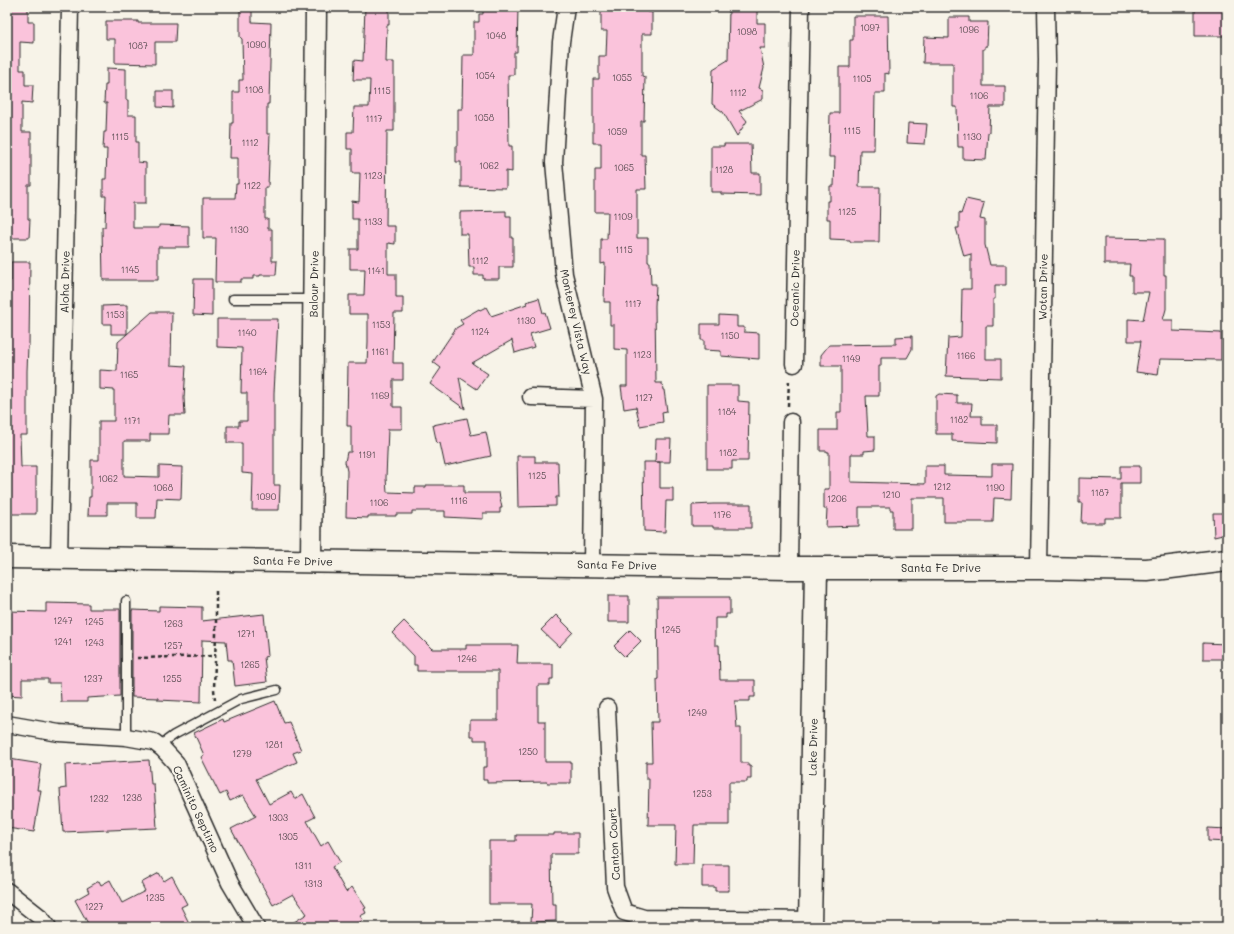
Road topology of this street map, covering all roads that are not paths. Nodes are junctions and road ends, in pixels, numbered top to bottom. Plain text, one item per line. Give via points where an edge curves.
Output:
1 (70, 7) edge
2 (316, 7) edge
3 (566, 7) edge
4 (801, 7) edge
5 (1046, 7) edge
6 (232, 299) dead end
7 (313, 299) junction
8 (794, 364) road end
9 (531, 397) dead end
10 (594, 399) junction
11 (790, 422) road end
12 (7, 557) edge
13 (59, 558) junction
14 (1227, 560) edge
15 (311, 561) junction
16 (592, 565) junction
17 (789, 568) junction
18 (816, 568) junction
19 (1039, 568) junction
20 (126, 601) dead end
21 (277, 690) dead end
22 (607, 708) dead end
23 (7, 724) edge
24 (126, 737) junction
25 (159, 746) junction
26 (7, 891) edge
27 (810, 923) edge
28 (48, 927) edge
29 (256, 927) edge

1 - 13 street, Aloha Drive
2 - 7 street, Balour Drive
3 - 10 street, Monterey Vista Way via 561,42 554,162 564,274
4 - 8 street, Oceanic Drive
5 - 19 street, Wotan Drive
6 - 7 lane
7 - 15 street, Balour Drive
9 - 10 street
10 - 16 street, Monterey Vista Way
11 - 17 street
12 - 13 main road, Santa Fe Drive
13 - 15 main road, Santa Fe Drive
14 - 19 main road, Santa Fe Drive via 1146,570
15 - 16 main road, Santa Fe Drive
16 - 17 main road, Santa Fe Drive
17 - 18 main road, Santa Fe Drive
18 - 19 main road, Santa Fe Drive
18 - 27 main road, Lake Drive
20 - 24 lane
21 - 25 lane via 241,698
22 - 27 street, Canton Court via 616,887 624,912 644,918
23 - 24 street, Caminito Septimo via 59,733
24 - 25 street, Caminito Septimo via 154,742
25 - 29 street, Caminito Septimo via 176,763 230,883
26 - 28 street via 40,917

